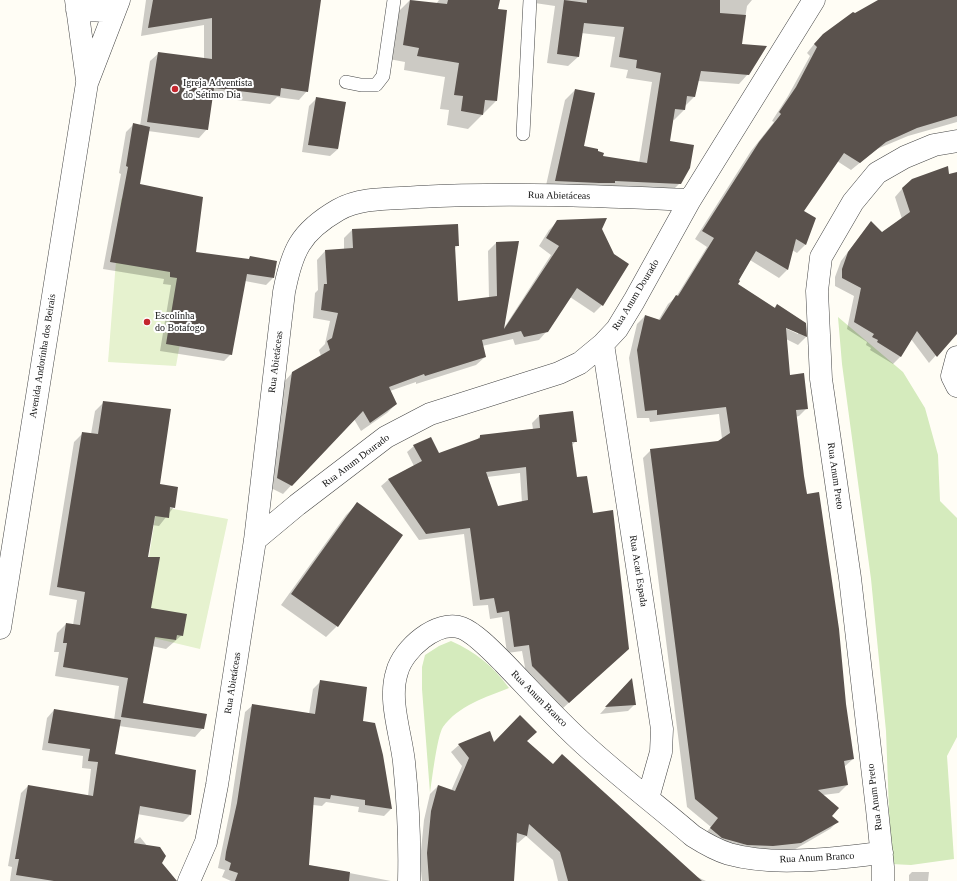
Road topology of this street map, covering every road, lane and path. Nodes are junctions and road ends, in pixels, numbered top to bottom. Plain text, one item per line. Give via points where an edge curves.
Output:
1 (394, 0) edge
2 (530, 0) edge
3 (814, 0) edge
4 (77, 5) edge
5 (116, 5) edge
6 (346, 82) dead end
7 (87, 84) junction
8 (523, 134) dead end
9 (957, 141) edge
10 (690, 200) junction
11 (603, 344) junction
12 (957, 356) edge
13 (957, 386) edge
14 (255, 540) junction
15 (0, 628) edge
16 (648, 798) junction
17 (882, 854) junction
18 (190, 881) edge
19 (408, 881) edge
20 (883, 881) edge

1 - 6 lane via 383,76 376,85
2 - 8 lane
3 - 10 street, Rua Anum Dourado
4 - 5 street
4 - 7 street, Avenida Andorinha dos Beirais
5 - 7 street, Avenida Andorinha dos Beirais
7 - 15 street, Avenida Andorinha dos Beirais
9 - 17 street, Rua Anum Preto via 934,145 905,157 877,173 853,202 824,251 818,284 817,324 821,379 850,578
10 - 11 street, Rua Anum Dourado via 634,301 617,329
10 - 14 street, Rua Abietáceas via 512,195 365,200 339,209 321,220 304,236 290,261 284,292
11 - 14 street, Rua Anum Dourado via 580,363 559,373 430,414 386,437
11 - 16 street, Rua Acari Espada via 662,729 661,752
12 - 13 street via 952,376
14 - 18 street, Rua Abietáceas via 217,785 206,842
16 - 17 street, Rua Anum Branco via 693,836 728,854 775,860
16 - 19 street, Rua Anum Branco via 585,746 486,645 462,628 446,627 429,633 413,645 402,658 396,672 394,698 404,763 410,859
17 - 20 street, Rua Anum Preto

